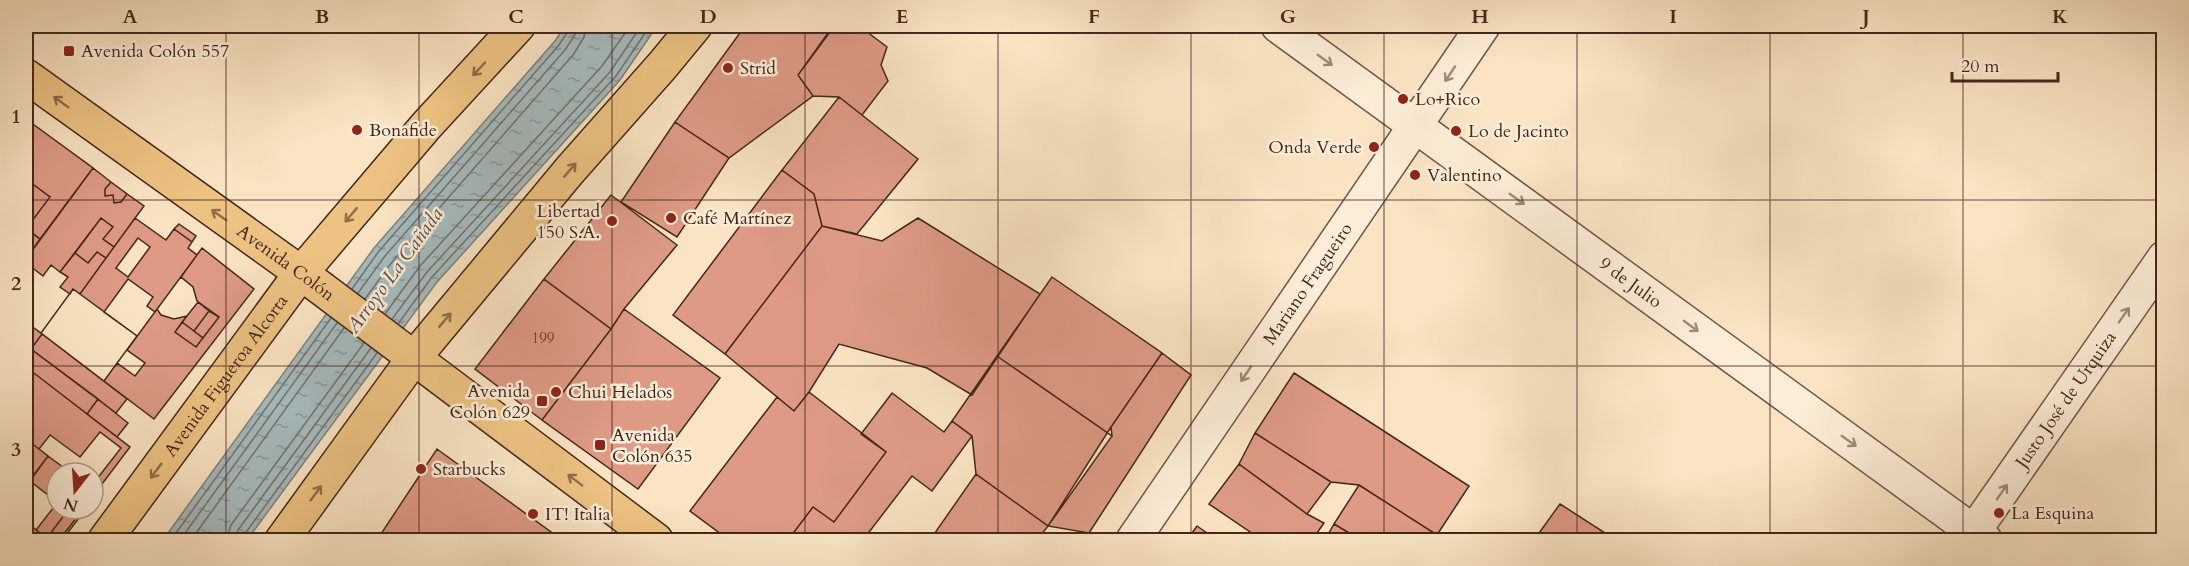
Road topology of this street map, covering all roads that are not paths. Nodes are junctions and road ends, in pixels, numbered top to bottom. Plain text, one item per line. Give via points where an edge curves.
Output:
1 (519, 26) edge
2 (695, 26) edge
3 (1278, 26) edge
4 (1483, 26) edge
5 (26, 76) edge
6 (1415, 125) junction
7 (2163, 258) edge
8 (301, 273) junction
9 (413, 359) junction
10 (1976, 538) edge
11 (105, 540) edge
12 (282, 540) edge
13 (656, 540) edge
14 (1134, 540) edge

1 -> 8 main road, Avenida Figueroa Alcorta via 426,126
9 -> 2 main road
3 -> 6 street, 9 de Julio
4 -> 6 street, Mariano Fragueiro
8 -> 5 main road, Avenida Colón
6 -> 10 street, 9 de Julio
6 -> 14 street, Mariano Fragueiro
10 -> 7 street, Justo José de Urquiza
8 - 9 main road, Avenida Colón
8 -> 11 main road, Avenida Figueroa Alcorta
12 -> 9 main road
13 -> 9 main road, Avenida Colón

